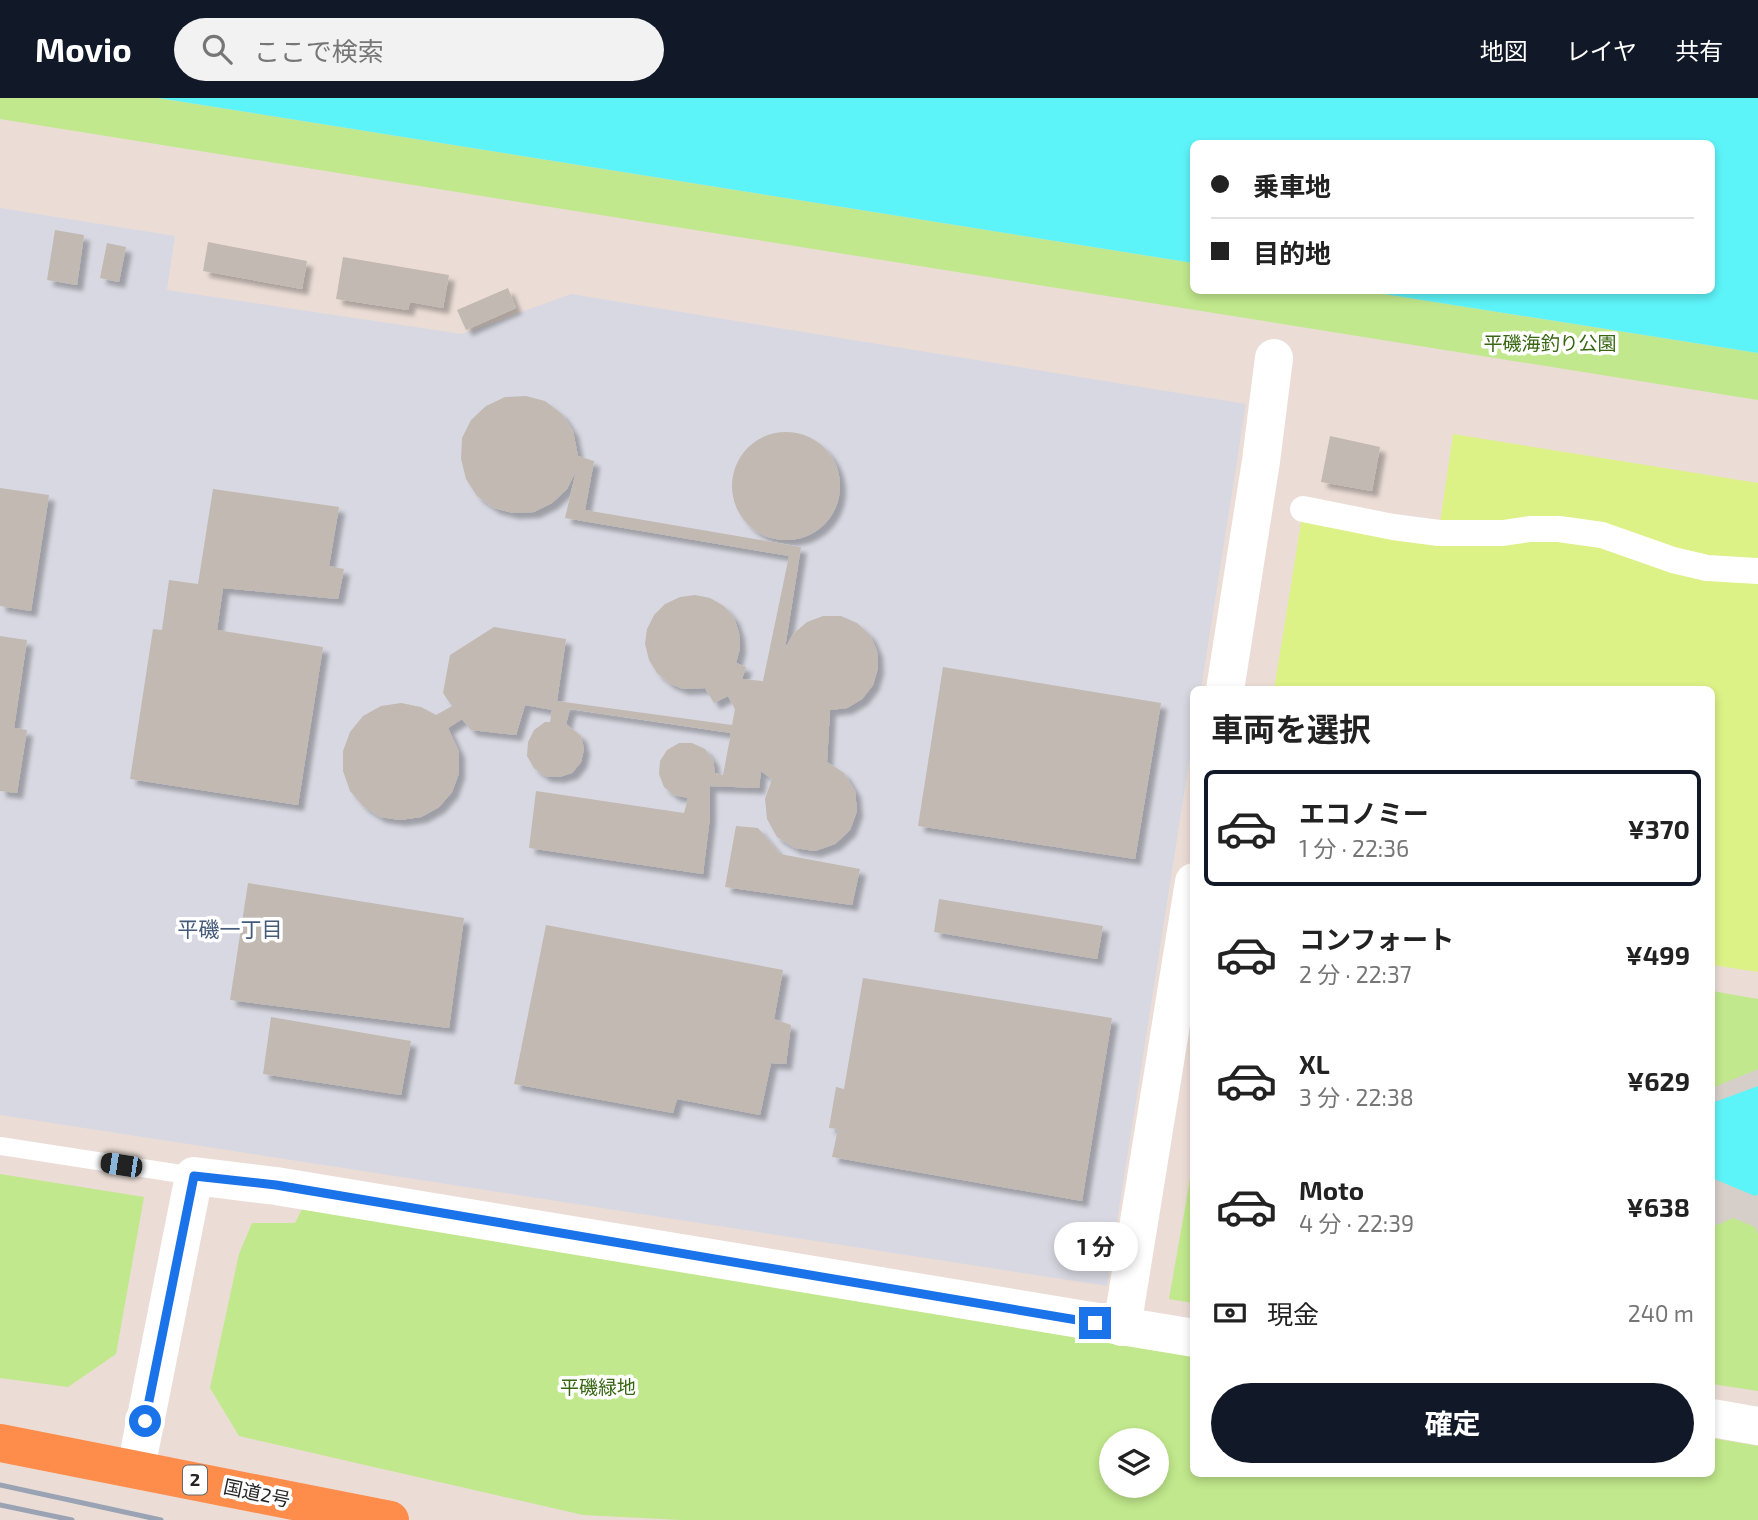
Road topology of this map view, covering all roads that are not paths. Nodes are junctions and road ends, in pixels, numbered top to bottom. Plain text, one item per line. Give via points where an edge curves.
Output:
1 (1274, 358) dead end
2 (1303, 509) dead end
3 (1758, 571) edge
4 (1226, 686) edge
5 (1190, 907) edge
6 (0, 1146) edge
7 (194, 1176) junction
8 (1122, 1327) junction
9 (1190, 1337) edge
10 (1715, 1419) edge
11 (1758, 1426) edge
12 (0, 1443) edge
13 (136, 1468) junction
14 (390, 1520) edge

1 - 4 street
2 - 3 street via 1439,533 1559,529 1602,535 1707,568
5 - 8 street
6 - 7 lane
7 - 8 street via 276,1185
7 - 13 street
8 - 9 street
10 - 11 street
12 - 13 highway, 国道2号 / 2
13 - 14 highway, 国道2号 / 2

